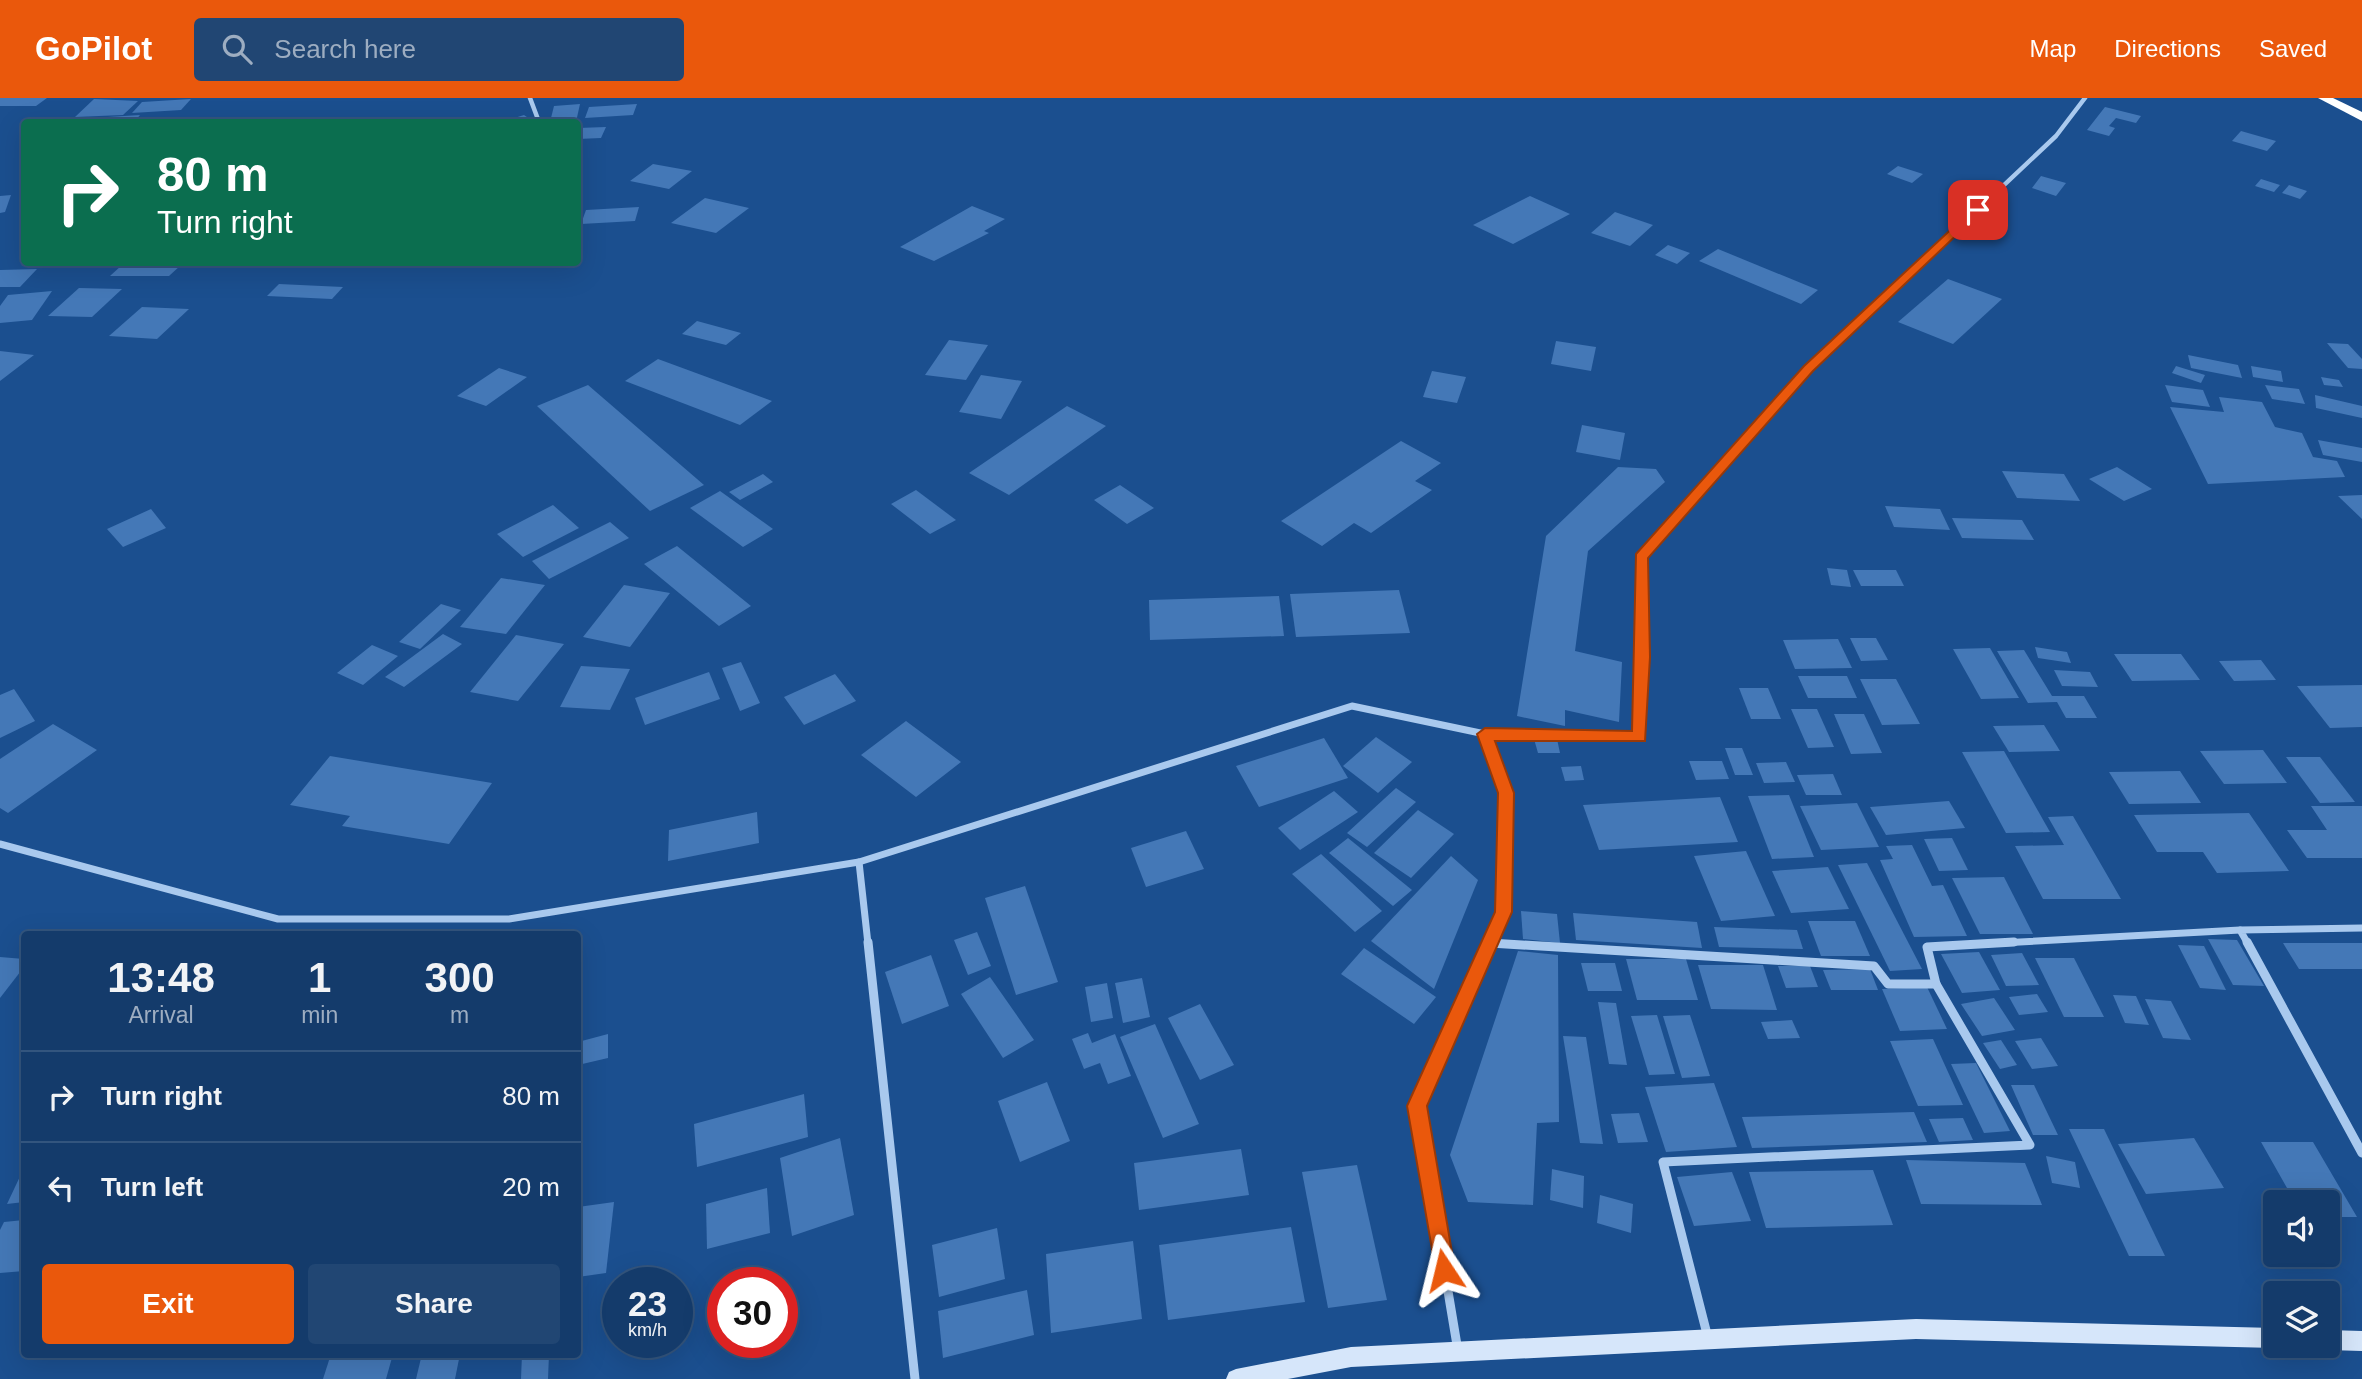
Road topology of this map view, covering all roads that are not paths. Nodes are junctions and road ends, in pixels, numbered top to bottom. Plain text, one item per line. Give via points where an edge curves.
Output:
1 (530, 98) edge
2 (2085, 98) edge
3 (2324, 98) edge
4 (2351, 98) edge
5 (2362, 104) edge
6 (2362, 117) edge
7 (538, 119) edge
8 (1485, 734) junction
9 (0, 844) edge
10 (859, 862) junction
11 (2362, 928) edge
12 (2240, 930) junction
13 (1490, 943) junction
14 (1936, 984) junction
15 (2362, 1153) edge
16 (2263, 1338) edge
17 (1708, 1339) junction
18 (2340, 1340) edge
19 (2362, 1341) edge
20 (1458, 1352) junction
21 (915, 1379) edge
22 (1236, 1379) edge

1 - 7 street
2 - 8 street via 2056,136 1808,369 1641,557 1639,737
3 - 6 highway
4 - 5 highway
8 - 10 street via 1352,706
8 - 13 street via 1506,793 1503,912
9 - 10 street via 278,919 509,919
10 - 21 street
11 - 12 street
12 - 14 street via 1927,947
12 - 15 street
13 - 14 street via 1874,966 1888,985
13 - 20 street via 1417,1106
14 - 17 street via 2030,1145 1663,1162
16 - 17 main road via 1916,1329
17 - 20 main road
18 - 19 main road
20 - 22 main road via 1351,1357

